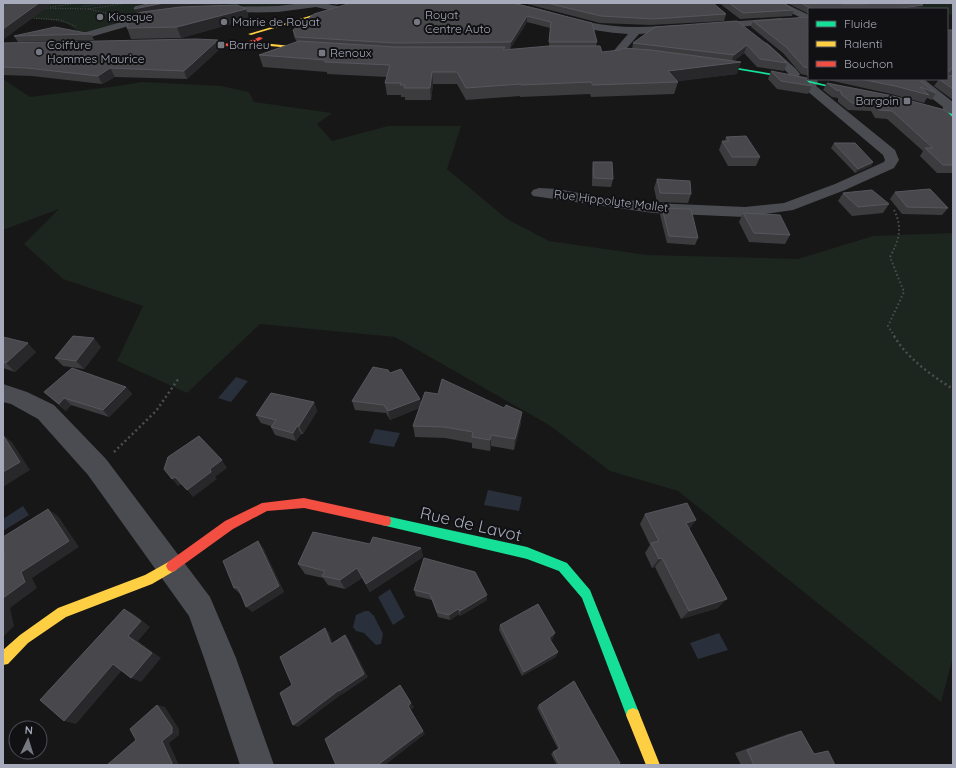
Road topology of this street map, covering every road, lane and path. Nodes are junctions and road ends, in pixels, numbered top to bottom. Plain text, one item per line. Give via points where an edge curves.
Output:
1 (78, 3) edge
2 (127, 3) edge
3 (358, 3) edge
4 (506, 3) edge
5 (777, 3) edge
6 (41, 7) dead end
7 (46, 8) junction
8 (88, 9) junction
9 (338, 9) junction
10 (554, 9) edge
11 (209, 10) edge
12 (541, 12) junction
13 (110, 14) dead end
14 (169, 15) edge
15 (726, 16) edge
16 (807, 17) edge
17 (31, 18) edge
18 (737, 24) junction
19 (706, 26) edge
20 (278, 27) junction
21 (690, 28) edge
22 (636, 31) junction
23 (91, 37) junction
24 (261, 37) junction
25 (111, 39) edge
26 (251, 39) junction
27 (179, 42) edge
28 (292, 47) junction
29 (318, 50) edge
30 (610, 54) joint
31 (629, 55) edge
32 (704, 64) edge
33 (793, 78) junction
34 (939, 80) edge
35 (917, 81) edge
36 (812, 82) junction
37 (862, 93) edge
38 (911, 104) edge
39 (950, 115) edge
40 (539, 193) dead end
41 (894, 210) dead end
42 (179, 378) dead end
43 (953, 389) edge
44 (3, 393) edge
45 (97, 467) junction
46 (171, 567) junction
47 (3, 659) edge
48 (257, 765) edge
49 (653, 765) edge

1 - 7 path
2 - 8 path
3 - 9 main road
4 - 12 street
5 - 16 street
6 - 7 path
7 - 8 path
8 - 13 path
9 - 11 street via 316,4 278,9
9 - 20 main road
10 - 12 street
12 - 22 street via 598,27
14 - 23 street via 145,18
15 - 18 street
16 - 18 street
17 - 23 path via 70,22
18 - 19 street
18 - 33 street via 792,70
20 - 24 main road
20 - 26 main road
21 - 22 street
22 - 30 street
23 - 25 street
24 - 26 main road via 259,41
24 - 28 main road via 269,42
26 - 27 main road
26 - 28 main road
28 - 29 main road
30 - 31 main road
32 - 33 main road
33 - 36 main road
34 - 35 street
35 - 39 street via 950,106
36 - 37 main road
36 - 40 street, Rue Hippolyte Mallet via 810,87 890,153 892,160 889,165 787,208 745,212 653,208
38 - 39 main road
41 - 43 path via 900,221 899,240 890,257 904,292 888,326 902,349 934,378
42 - 45 path via 156,411
44 - 45 street via 46,412
45 - 46 street
46 - 47 main road, Rue de Lavot via 148,580 62,612 24,639
46 - 48 street via 200,607
46 - 49 main road, Rue de Lavot via 229,525 266,506 304,503 527,553 563,567 586,594

